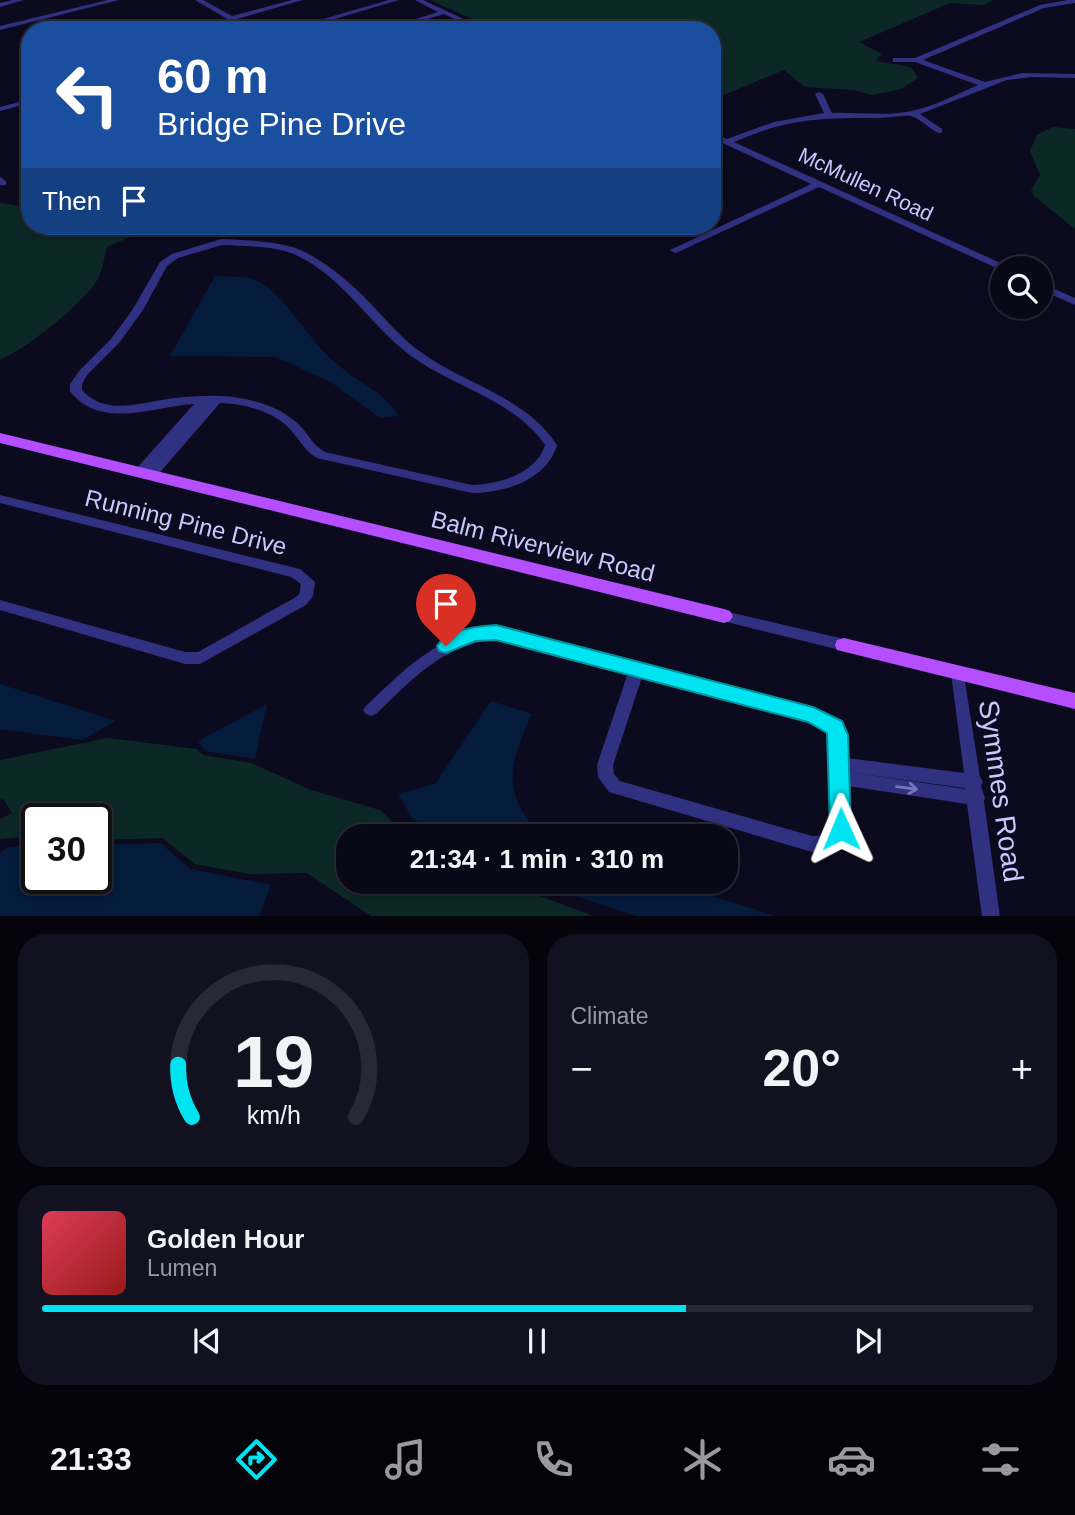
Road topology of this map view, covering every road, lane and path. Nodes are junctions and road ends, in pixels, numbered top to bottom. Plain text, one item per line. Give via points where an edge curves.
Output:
1 (21, 0) edge
2 (116, 0) edge
3 (202, 0) edge
4 (300, 0) edge
5 (396, 0) edge
6 (418, 0) edge
7 (1075, 1) edge
8 (0, 5) edge
9 (444, 12) junction
10 (233, 19) junction
11 (42, 21) edge
12 (236, 21) edge
13 (320, 21) edge
14 (414, 21) edge
15 (464, 21) edge
16 (21, 25) edge
17 (0, 28) edge
18 (896, 60) dead end
19 (916, 60) junction
20 (1075, 76) edge
21 (985, 85) junction
22 (819, 94) dead end
23 (21, 104) edge
24 (0, 110) edge
25 (913, 113) junction
26 (829, 115) junction
27 (939, 131) dead end
28 (721, 140) edge
29 (726, 142) junction
30 (818, 184) junction
31 (721, 229) edge
32 (708, 235) edge
33 (675, 250) dead end
34 (990, 262) edge
35 (1053, 292) edge
36 (1075, 302) edge
37 (210, 400) junction
38 (0, 438) edge
39 (145, 473) junction
40 (0, 499) edge
41 (0, 605) edge
42 (724, 616) joint
43 (844, 645) joint
44 (637, 669) junction
45 (958, 673) junction
46 (1075, 701) edge
47 (371, 710) dead end
48 (839, 771) junction
49 (976, 790) junction
50 (991, 916) edge

1 - 8 street
2 - 11 street
3 - 10 street
4 - 10 street
5 - 13 street
6 - 9 street
7 - 19 street via 1042,6
9 - 14 street
9 - 15 street
10 - 12 street
16 - 17 street
18 - 19 street
19 - 21 street
20 - 21 street via 1035,74
21 - 25 street
22 - 26 street
23 - 24 street
25 - 26 street
25 - 27 street
26 - 29 street via 769,124
28 - 29 street, McMullen Road
29 - 30 street, McMullen Road
30 - 31 street
30 - 34 street, McMullen Road
32 - 33 street
35 - 36 street
37 - 37 street via 267,409 291,424 321,455 472,489 506,485 539,467 551,451 541,431 504,403 420,357 393,336 351,290 300,253 285,248 221,242 168,260 115,341 76,384 85,400 121,410
37 - 39 street
38 - 39 main road, Balm Riverview Road
39 - 42 main road, Balm Riverview Road
40 - 41 street, Running Pine Drive via 295,573 309,582 301,601 201,658
42 - 43 street, Balm Riverview Road
43 - 45 main road, Balm Riverview Road
44 - 47 street via 496,632 473,634 412,671
44 - 48 street via 813,715 834,727 838,735
44 - 48 street via 605,765 606,777 615,787 812,844 827,843 841,829
45 - 46 main road, Balm Riverview Road
45 - 49 street, Symmes Road
48 - 49 street
49 - 50 street, Symmes Road

